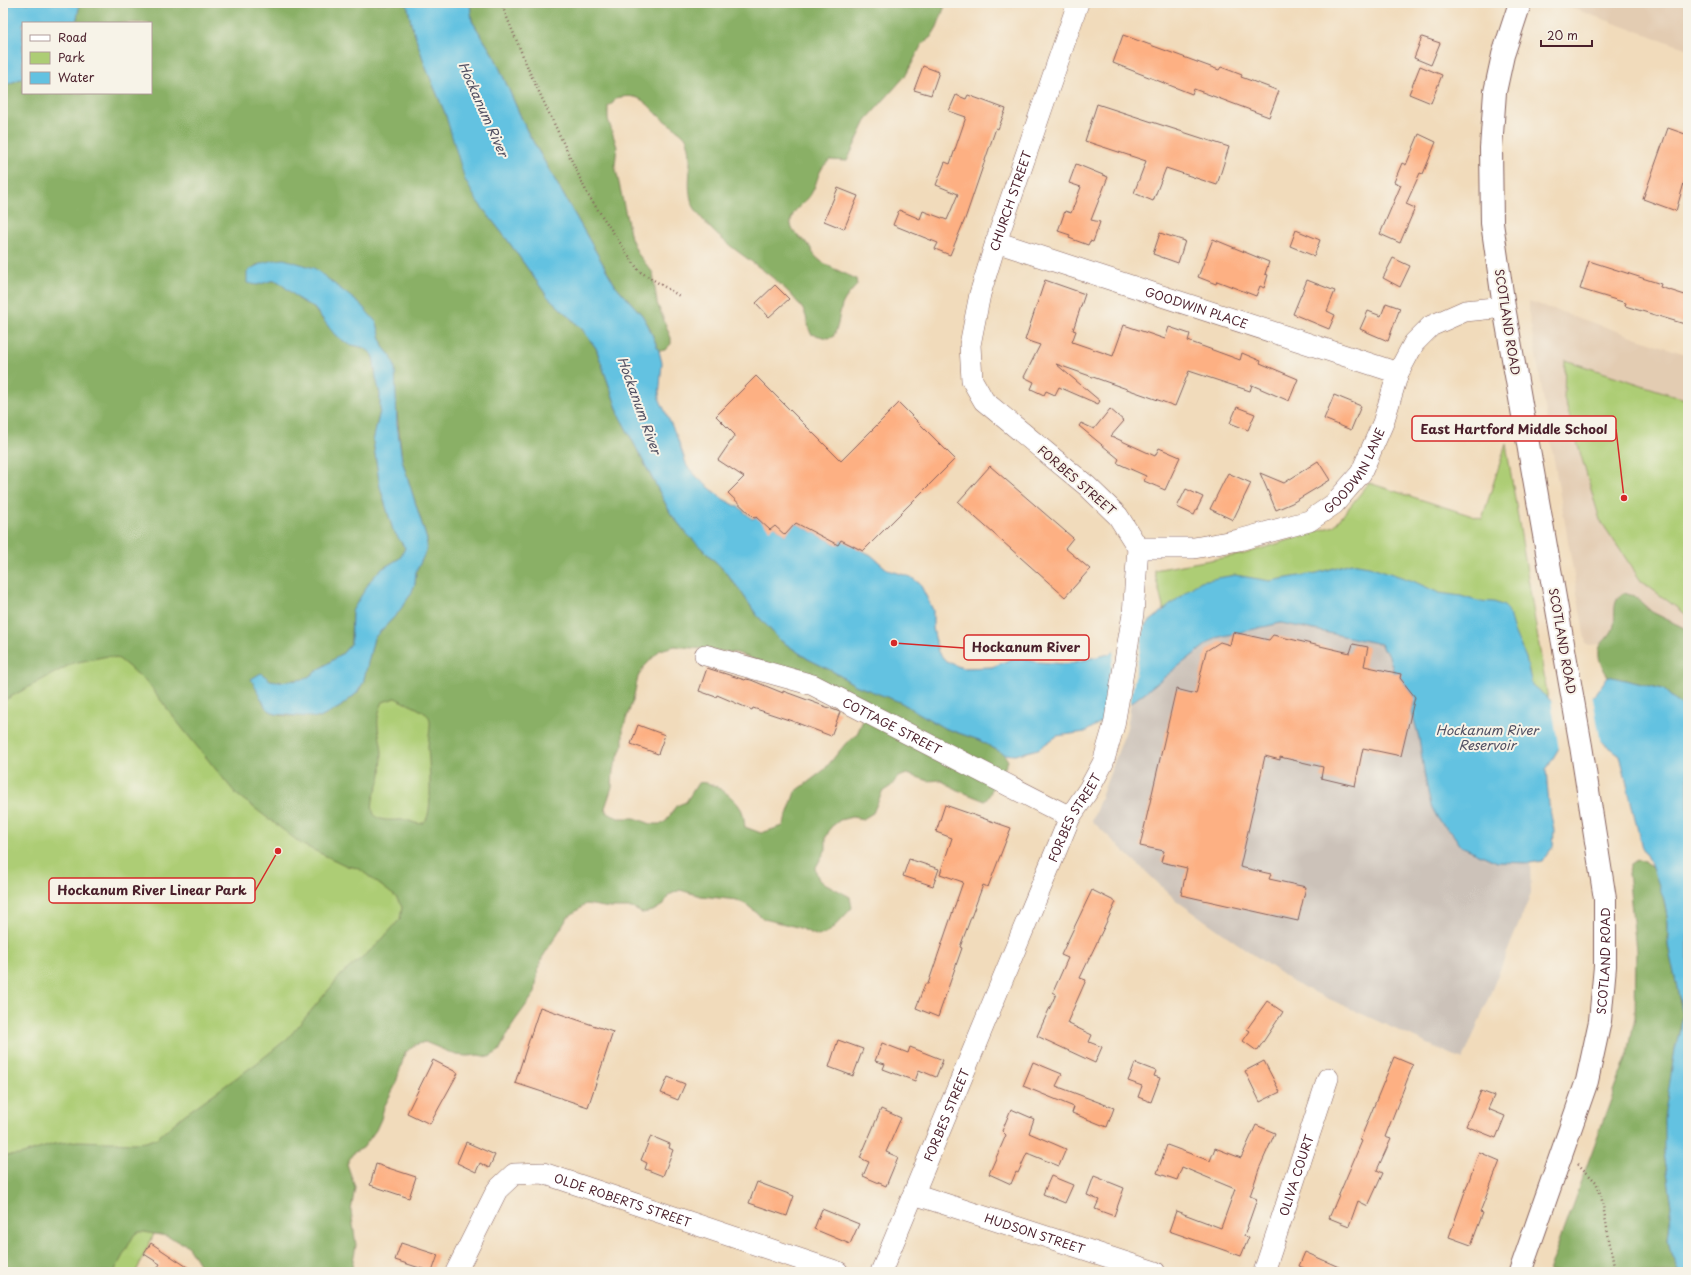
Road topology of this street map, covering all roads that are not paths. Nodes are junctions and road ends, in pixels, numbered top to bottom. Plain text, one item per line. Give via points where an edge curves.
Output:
1 (1078, 3) edge
2 (1520, 3) edge
3 (996, 242) junction
4 (1504, 307) junction
5 (1398, 373) junction
6 (984, 401) joint
7 (1138, 548) junction
8 (705, 655) dead end
9 (1070, 817) junction
10 (1328, 1078) dead end
11 (914, 1194) junction
12 (456, 1272) edge
13 (838, 1272) edge
14 (881, 1272) edge
15 (1155, 1272) edge
16 (1264, 1272) edge
17 (1520, 1272) edge

1 - 3 street, CHURCH STREET
2 - 4 main road, SCOTLAND ROAD via 1498,73 1491,148 1492,223
3 - 5 street, GOODWIN PLACE
3 - 6 street, CHURCH STREET via 980,294 970,345 972,380
4 - 5 street, GOODWIN LANE via 1465,311 1431,326 1414,343
4 - 17 main road, SCOTLAND ROAD via 1573,697 1605,899 1605,966 1600,1021 1587,1081
5 - 7 street, GOODWIN LANE via 1383,423 1361,473 1334,504 1309,521 1240,540 1194,548
6 - 7 street, FORBES STREET via 1087,486 1118,516
7 - 9 street, FORBES STREET via 1131,626 1116,714 1103,763
8 - 9 street, COTTAGE STREET via 813,685
9 - 11 street, FORBES STREET
10 - 16 street, OLIVA COURT
11 - 14 street, FORBES STREET
11 - 15 street, HUDSON STREET
12 - 13 street, OLDE ROBERTS STREET via 497,1190 514,1174 543,1173

